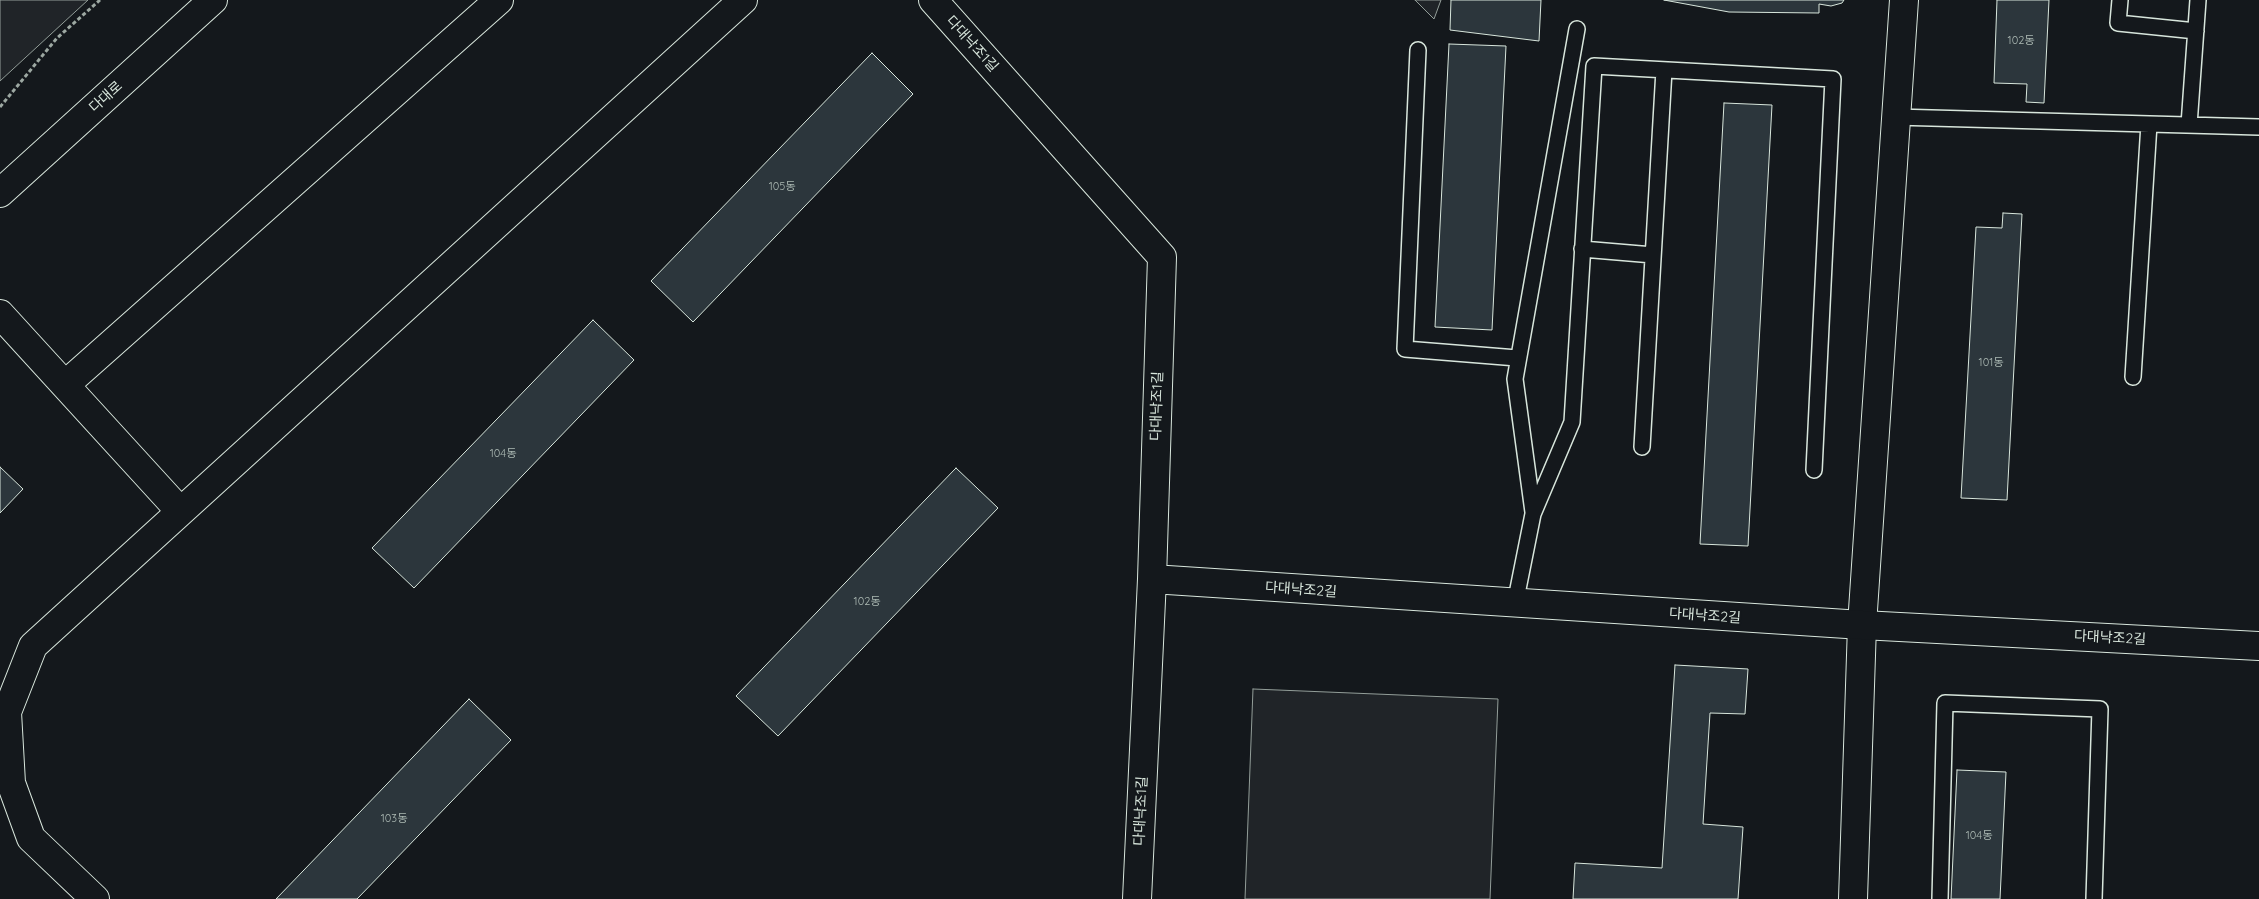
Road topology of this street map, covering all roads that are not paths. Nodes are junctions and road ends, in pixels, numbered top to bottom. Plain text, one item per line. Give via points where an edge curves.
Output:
1 (213, 0) edge
2 (499, 0) edge
3 (743, 0) edge
4 (933, 0) edge
5 (1904, 0) edge
6 (2120, 0) edge
7 (2198, 0) edge
8 (1577, 29) dead end
9 (2196, 31) junction
10 (1418, 50) dead end
11 (1664, 70) junction
12 (1895, 118) junction
13 (2149, 124) junction
14 (2189, 125) junction
15 (2259, 127) edge
16 (0, 193) edge
17 (1582, 248) junction
18 (1653, 255) junction
19 (0, 314) edge
20 (1518, 358) junction
21 (2133, 377) dead end
22 (65, 386) junction
23 (1642, 447) dead end
24 (1814, 470) dead end
25 (180, 511) junction
26 (1533, 514) junction
27 (1152, 579) junction
28 (1515, 604) junction
29 (1862, 625) junction
30 (2259, 646) edge
31 (95, 899) edge
32 (1137, 899) edge
33 (1853, 899) edge
34 (1940, 899) edge
35 (2094, 899) edge

1 - 16 street, 다대로
2 - 22 street
3 - 25 street
4 - 27 street, 다대낙조1길 via 1162,256
5 - 12 street
6 - 9 lane via 2118,23
7 - 9 lane
8 - 20 lane
9 - 14 lane
10 - 20 lane via 1405,348
11 - 17 lane via 1594,66
11 - 18 lane
11 - 24 lane via 1833,79
12 - 13 lane
12 - 29 street
13 - 14 lane
13 - 21 lane
14 - 15 lane
17 - 18 lane
17 - 26 lane via 1572,422
18 - 23 lane
19 - 22 street
20 - 26 lane via 1515,379
22 - 25 street
25 - 31 street via 33,646 7,712 11,783 31,838
26 - 28 lane
27 - 28 street, 다대낙조2길
27 - 32 street, 다대낙조1길
28 - 29 street, 다대낙조2길
29 - 30 street, 다대낙조2길
29 - 33 street
34 - 35 lane via 1945,703 2100,709

